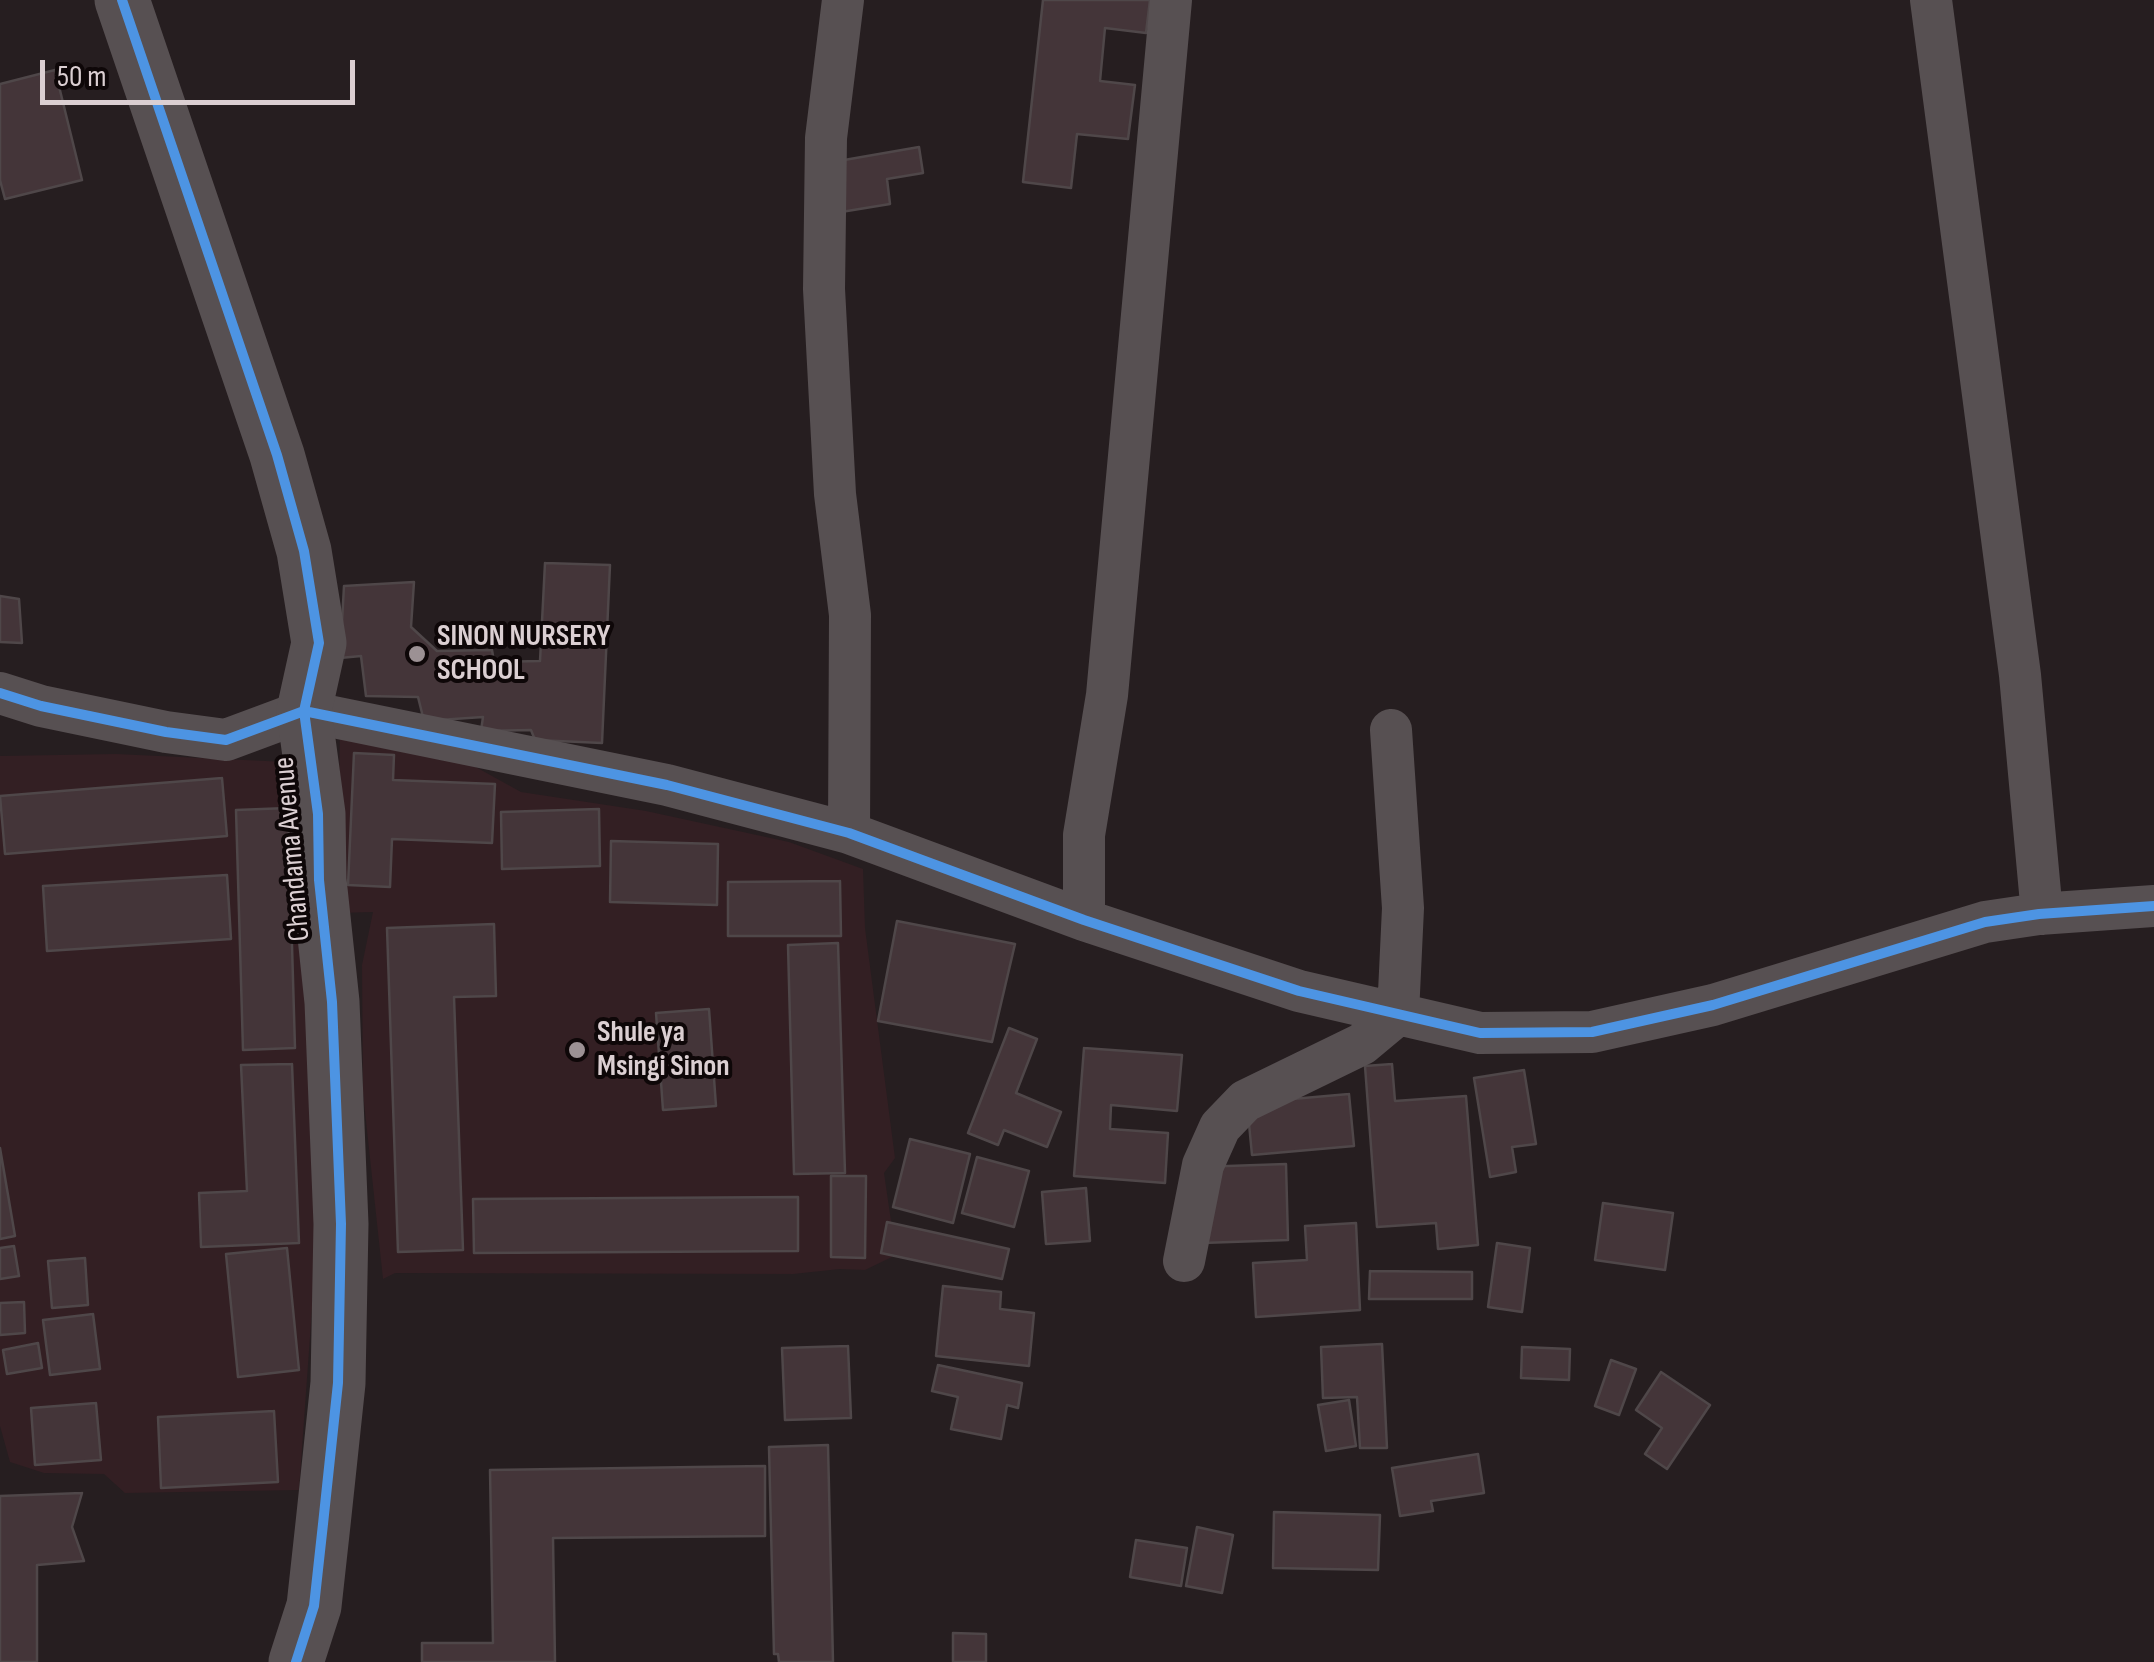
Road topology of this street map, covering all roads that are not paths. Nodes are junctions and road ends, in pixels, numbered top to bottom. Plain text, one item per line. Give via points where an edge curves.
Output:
1 (122, 0) edge
2 (843, 0) edge
3 (1171, 0) edge
4 (1931, 0) edge
5 (0, 693) edge
6 (304, 711) junction
7 (1391, 730) dead end
8 (849, 833) junction
9 (2154, 906) edge
10 (2042, 914) junction
11 (1084, 920) junction
12 (1398, 1014) junction
13 (1184, 1261) dead end
14 (296, 1662) edge

1 - 6 street, Chandama Avenue via 278,455 304,551 319,644
2 - 8 street via 826,138 824,289 835,494 850,615
3 - 11 street via 1107,695 1084,836
4 - 10 street via 2020,675
5 - 6 street via 226,740
6 - 8 street via 667,785
6 - 14 street, Chandama Avenue via 332,1002 341,1224 338,1384 324,1524 314,1606
7 - 12 street via 1403,908
8 - 11 street
9 - 10 street
10 - 12 street via 1985,922 1713,1004 1592,1032 1480,1033
11 - 12 street via 1299,990
12 - 13 street via 1362,1044 1245,1101 1220,1126 1203,1164

